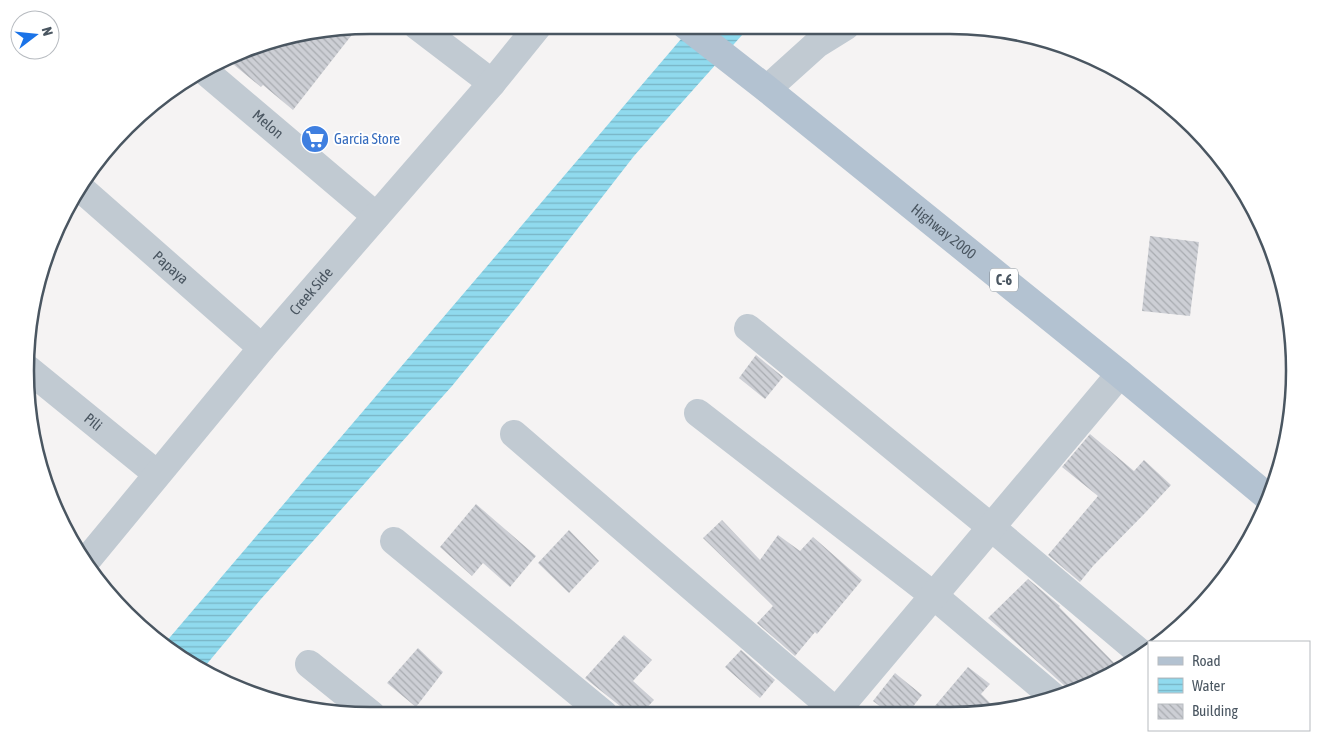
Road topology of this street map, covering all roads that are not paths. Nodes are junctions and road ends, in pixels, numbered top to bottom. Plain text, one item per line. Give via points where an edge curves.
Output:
1 (428, 34) edge
2 (532, 34) edge
3 (696, 34) edge
4 (833, 34) edge
5 (209, 75) edge
6 (492, 83) junction
7 (767, 89) junction
8 (85, 192) edge
9 (376, 216) junction
10 (748, 328) dead end
11 (262, 348) junction
12 (34, 374) edge
13 (1120, 374) junction
14 (698, 413) dead end
15 (514, 434) dead end
16 (157, 474) junction
17 (1263, 493) edge
18 (992, 528) junction
19 (394, 541) dead end
20 (90, 556) edge
21 (933, 595) junction
22 (1137, 650) edge
23 (309, 664) dead end
24 (1048, 692) edge
25 (362, 707) edge
26 (596, 707) edge
27 (829, 707) edge
28 (841, 707) edge

1 - 6 street
2 - 6 street, Creek Side
3 - 7 main road, Highway 2000 / C-6
4 - 7 street via 817,44
5 - 9 street, Melon
6 - 9 street, Creek Side
7 - 13 main road, Highway 2000 / C-6
8 - 11 street, Papaya
9 - 11 street, Creek Side
10 - 18 street
11 - 16 street, Creek Side
12 - 16 street, Pili
13 - 17 main road, Highway 2000 / C-6
13 - 18 street
14 - 21 street
15 - 27 street
16 - 20 street, Creek Side
18 - 21 street
18 - 22 street
19 - 26 street
21 - 24 street
21 - 28 street
23 - 25 street

